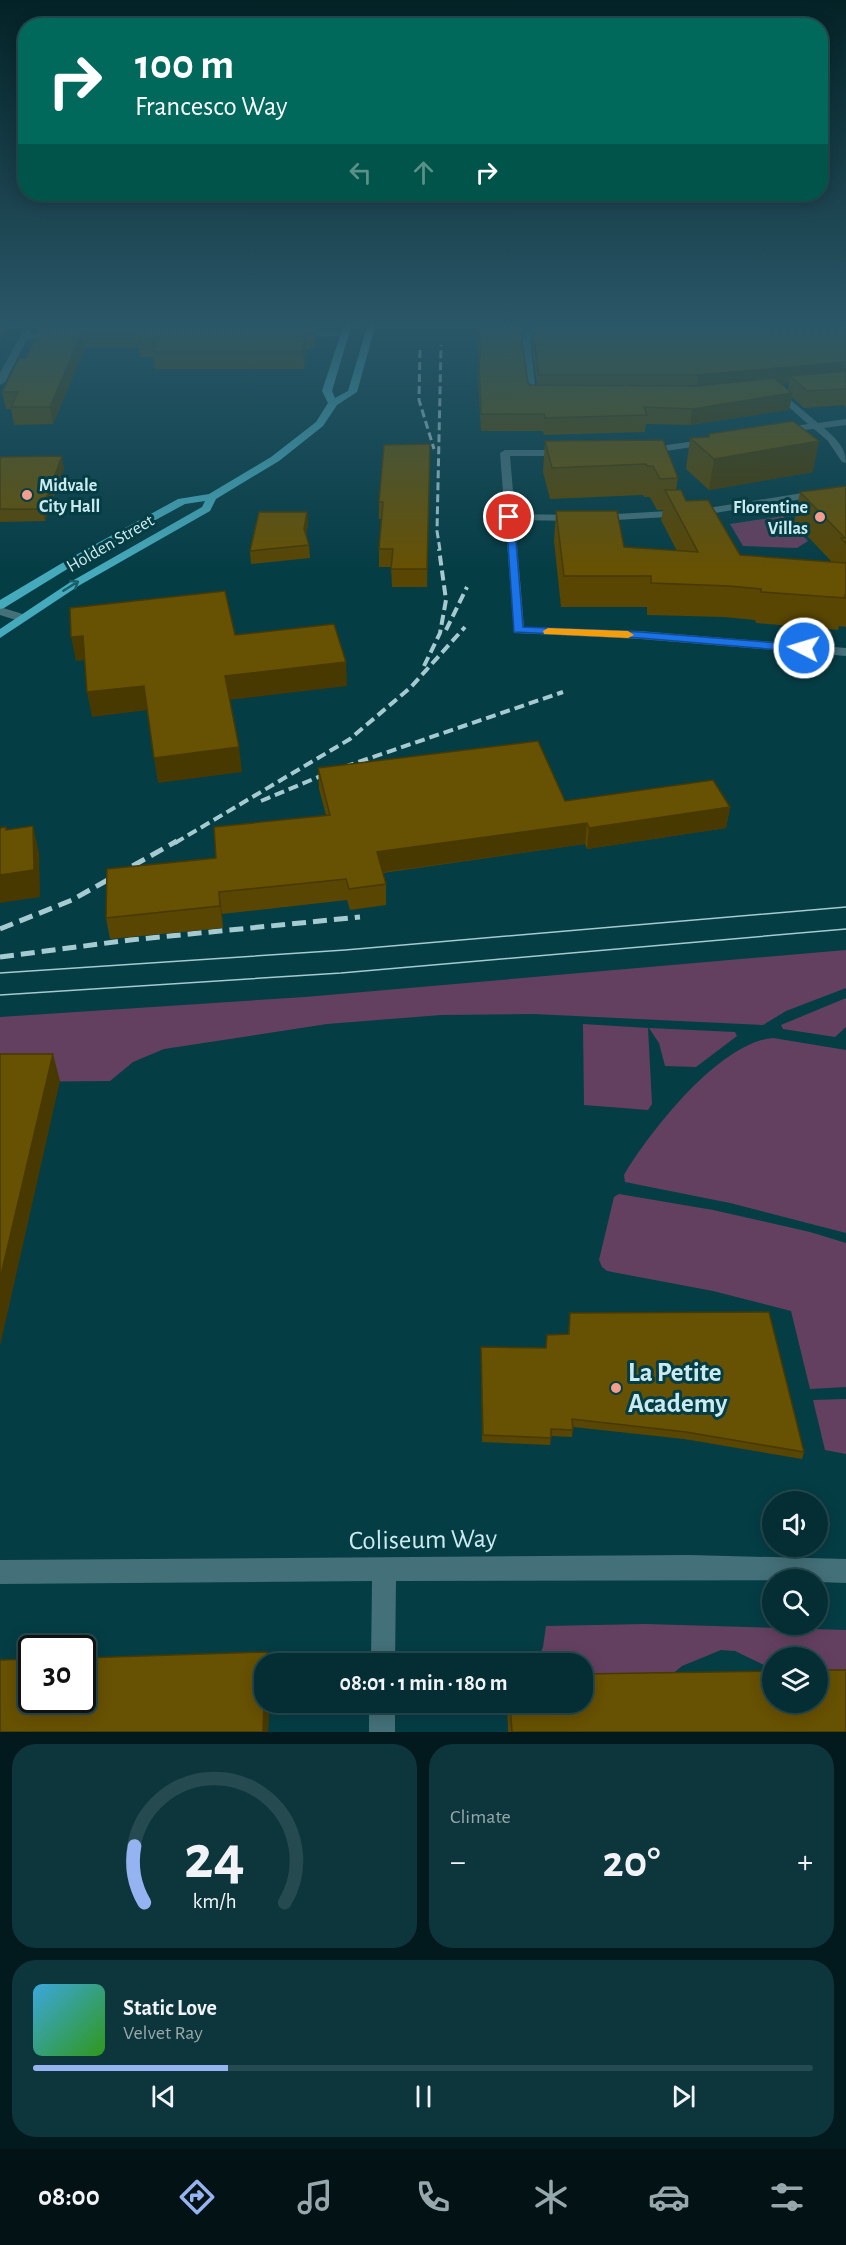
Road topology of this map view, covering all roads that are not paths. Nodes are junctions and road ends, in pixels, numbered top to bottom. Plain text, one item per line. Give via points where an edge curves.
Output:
1 (331, 408) edge
2 (795, 408) edge
3 (846, 422) edge
4 (816, 425) junction
5 (769, 432) edge
6 (726, 440) edge
7 (638, 451) edge
8 (577, 453) edge
9 (846, 460) edge
10 (846, 489) edge
11 (212, 497) junction
12 (509, 517) junction
13 (0, 604) edge
14 (0, 611) edge
15 (22, 618) junction
16 (0, 634) edge
17 (846, 652) edge
18 (384, 1569) junction
19 (846, 1571) edge
20 (0, 1572) edge
21 (383, 1653) edge
22 (382, 1713) edge
23 (382, 1732) edge

1 - 11 main road, Holden Street via 320,424 291,449
2 - 4 street
3 - 4 street
4 - 5 street
4 - 9 street
6 - 7 street
8 - 12 street via 505,453
10 - 12 street via 676,514
11 - 13 main road, Holden Street via 182,501
15 -> 11 main road, Holden Street via 206,509
12 - 17 street via 518,630 640,635
14 - 15 street
15 - 16 main road, Holden Street
18 - 19 street, Coliseum Way via 689,1567
18 - 20 street, Coliseum Way
18 - 21 street
22 - 23 street

